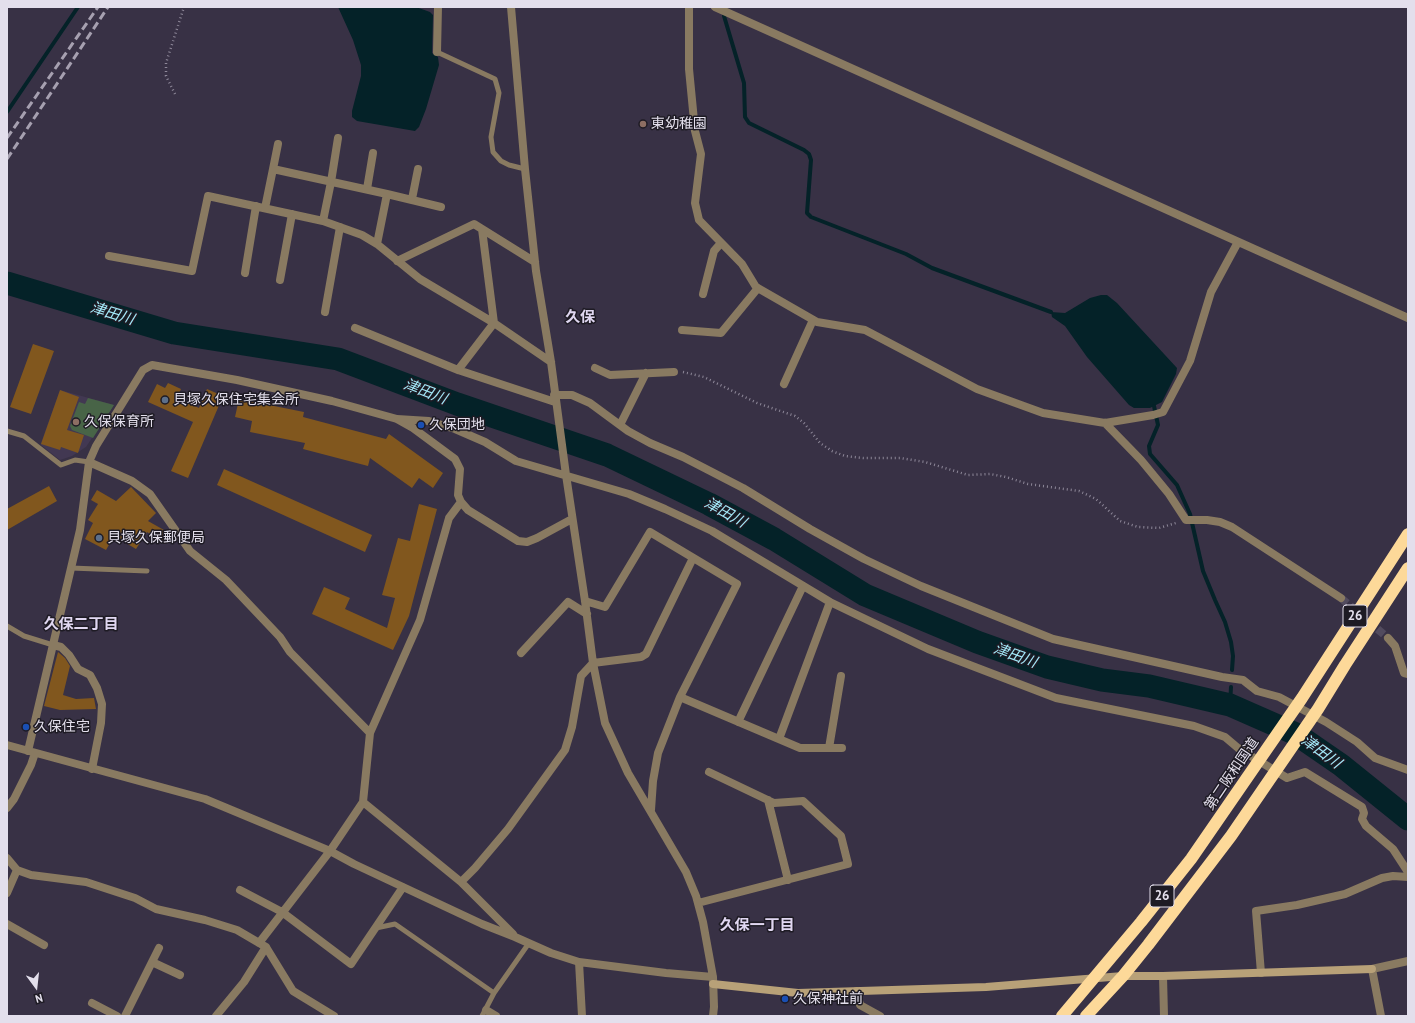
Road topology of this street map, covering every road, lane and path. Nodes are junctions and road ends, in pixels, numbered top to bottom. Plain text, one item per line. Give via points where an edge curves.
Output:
1 (184, 7) edge
2 (511, 7) edge
3 (689, 7) edge
4 (715, 7) edge
5 (436, 8) edge
6 (437, 52) joint
7 (175, 94) dead end
8 (338, 138) dead end
9 (278, 144) dead end
10 (374, 153) dead end
11 (273, 169) junction
12 (418, 169) dead end
13 (525, 169) junction
14 (331, 182) junction
15 (367, 189) junction
16 (387, 194) junction
17 (412, 199) junction
18 (256, 206) junction
19 (441, 207) dead end
20 (265, 208) junction
21 (292, 214) junction
22 (323, 220) junction
23 (340, 227) junction
24 (482, 229) junction
25 (1238, 242) junction
26 (721, 243) junction
27 (377, 244) junction
28 (109, 256) dead end
29 (397, 261) junction
30 (535, 262) junction
31 (245, 273) dead end
32 (280, 280) dead end
33 (758, 288) junction
34 (702, 294) dead end
35 (325, 312) dead end
36 (1408, 318) edge
37 (813, 320) junction
38 (494, 323) junction
39 (355, 328) dead end
40 (682, 330) dead end
41 (551, 362) junction
42 (595, 368) dead end
43 (458, 370) junction
44 (674, 372) joint
45 (646, 374) junction
46 (784, 384) dead end
47 (555, 398) junction
48 (397, 419) junction
49 (1104, 423) junction
50 (620, 425) junction
51 (7, 431) edge
52 (89, 462) junction
53 (566, 475) junction
54 (461, 502) junction
55 (572, 519) junction
56 (1191, 520) junction
57 (1408, 534) edge
58 (693, 558) junction
59 (71, 568) junction
60 (1408, 568) edge
61 (147, 571) dead end
62 (803, 586) junction
63 (1341, 598) tunnel mouth
64 (585, 601) junction
65 (830, 602) junction
66 (587, 614) junction
67 (7, 626) edge
68 (1388, 638) tunnel mouth
69 (53, 644) junction
70 (520, 653) dead end
71 (593, 663) junction
72 (1408, 674) edge
73 (841, 676) dead end
74 (680, 697) junction
75 (738, 722) junction
76 (370, 733) junction
77 (779, 739) junction
78 (7, 745) edge
79 (829, 748) junction
80 (842, 748) dead end
81 (31, 752) junction
82 (92, 769) junction
83 (1408, 770) edge
84 (709, 772) dead end
85 (768, 800) junction
86 (363, 802) junction
87 (7, 808) edge
88 (651, 810) junction
89 (330, 850) junction
90 (7, 858) edge
91 (17, 870) junction
92 (1408, 872) edge
93 (1408, 877) edge
94 (788, 880) junction
95 (461, 882) junction
96 (403, 887) junction
97 (240, 890) dead end
98 (7, 893) edge
99 (698, 903) junction
100 (282, 912) junction
101 (7, 924) edge
102 (376, 928) junction
103 (516, 937) junction
104 (529, 943) junction
105 (44, 945) dead end
106 (263, 945) junction
107 (159, 948) dead end
108 (1408, 961) edge
109 (152, 962) junction
110 (579, 962) junction
111 (1372, 969) junction
112 (1261, 973) junction
113 (180, 975) dead end
114 (1123, 976) junction
115 (1163, 976) junction
116 (1095, 977) junction
117 (713, 980) junction
118 (857, 991) junction
119 (494, 993) junction
120 (92, 1003) dead end
121 (484, 1013) edge
122 (117, 1016) edge
123 (125, 1016) edge
124 (216, 1016) edge
125 (334, 1016) edge
126 (496, 1016) edge
127 (582, 1016) edge
128 (713, 1016) edge
129 (880, 1016) edge
130 (1062, 1016) edge
131 (1086, 1016) edge
132 (1164, 1016) edge
133 (1381, 1016) edge

1 - 7 path via 166,63 166,76
2 - 13 street
3 - 26 street via 689,69 695,131 701,154 695,203 699,220
4 - 25 street
5 - 6 street
6 - 13 lane via 495,79 499,93 491,137 493,152 509,165
8 - 14 street
9 - 11 street
10 - 15 street
11 - 14 street
11 - 20 street
12 - 17 street
13 - 30 street
14 - 15 street
14 - 22 street
15 - 16 street
16 - 17 street
16 - 27 street
17 - 19 street
18 - 20 street
18 - 28 street via 208,196 192,272
18 - 31 street
20 - 21 street
21 - 22 street
21 - 32 street
22 - 23 street
23 - 27 street
23 - 35 street
24 - 29 street via 474,224
24 - 30 street
24 - 38 street
25 - 36 street
25 - 49 street via 1211,292 1190,361 1163,412
26 - 33 street via 742,264
26 - 34 street via 714,251
27 - 29 street
29 - 38 street via 420,279
30 - 41 street
33 - 37 street
33 - 40 street via 721,333
37 - 46 street
37 - 49 street via 865,330 977,389 1044,413
38 - 41 street
38 - 43 street
39 - 43 street
41 - 47 street
42 - 45 street via 610,375
43 - 47 street
44 - 45 street
44 - 56 path via 704,377 757,403 795,416 820,443 845,456 900,458 925,462 968,476 990,474 1028,484 1079,491 1096,499 1120,521 1138,527 1159,528
45 - 50 street
47 - 50 street via 572,395 590,403
47 - 53 street
48 - 52 street via 332,401 237,380 152,365 143,370 96,446
48 - 53 street via 430,421 455,429 485,442 516,461
48 - 54 street via 455,459 460,469 458,496
49 - 56 street via 1142,460
50 - 83 street via 650,443 744,488 810,529 920,586 1053,639 1243,680 1257,691 1279,697 1326,722 1357,742 1375,758
51 - 52 lane via 24,436 61,465 75,460
52 - 59 street via 80,530
52 - 76 street via 132,480 150,494 190,551 226,580 280,637 290,652
53 - 55 street
53 - 62 street via 629,494 712,531
54 - 55 street via 468,510 518,541 527,542 537,538
54 - 76 street via 449,518 420,620
55 - 64 street
56 - 63 street via 1220,522 1232,527
57 - 116 highway, 第二阪和国道 / 26 via 1302,698 1191,859
58 - 64 street via 650,532 605,608
58 - 71 street via 646,654 641,657
58 - 74 street via 737,584
59 - 61 lane
59 - 69 street
60 - 114 highway, 26 via 1271,779 1187,895
62 - 65 street
62 - 75 street
64 - 66 street
65 - 77 street
65 - 92 street via 928,649 1056,698 1194,726 1225,737 1238,748 1287,778 1305,772 1362,807 1362,819 1366,826 1393,849
66 - 70 street via 568,602
66 - 71 street
67 - 69 lane via 24,636
68 - 72 street via 1394,646 1404,673
69 - 81 street
69 - 82 street via 61,647 69,655 78,669 90,675 102,704
71 - 88 street via 604,723 628,773
71 - 95 street via 581,676 565,750 508,829
73 - 79 street
74 - 75 street
74 - 88 street via 658,753
75 - 77 street
76 - 86 street
77 - 79 street via 800,748
78 - 81 street
79 - 80 street
81 - 82 street
81 - 87 street via 31,766
82 - 89 street via 205,799
84 - 85 street
85 - 94 street
85 - 94 street via 774,803 803,801 841,836 848,864
86 - 89 street
86 - 95 street
88 - 99 street via 686,872
89 - 96 street
89 - 100 street
90 - 91 street
91 - 98 street
91 - 106 street via 31,875 86,882 135,898 156,909 237,930
93 - 112 street via 1382,878 1345,894 1256,911
94 - 99 street
95 - 103 street
96 - 102 street
96 - 103 street
97 - 100 street
99 - 117 street
100 - 102 street via 351,964
100 - 106 street
101 - 105 street
102 - 119 lane via 395,924
103 - 104 street
104 - 110 street
104 - 119 lane
106 - 124 street via 244,982
106 - 125 street via 293,991
107 - 109 street
108 - 111 street
109 - 113 street
109 - 123 street
110 - 117 street
110 - 127 street
111 - 112 street
111 - 133 street
112 - 115 street
114 - 115 street
114 - 116 street
114 - 131 highway, 26
115 - 132 street
116 - 118 street via 986,986
116 - 130 highway, 第二阪和国道 / 26
117 - 118 street via 798,993
117 - 128 street
118 - 129 street via 860,1005
119 - 121 lane
120 - 122 street
121 - 126 street

